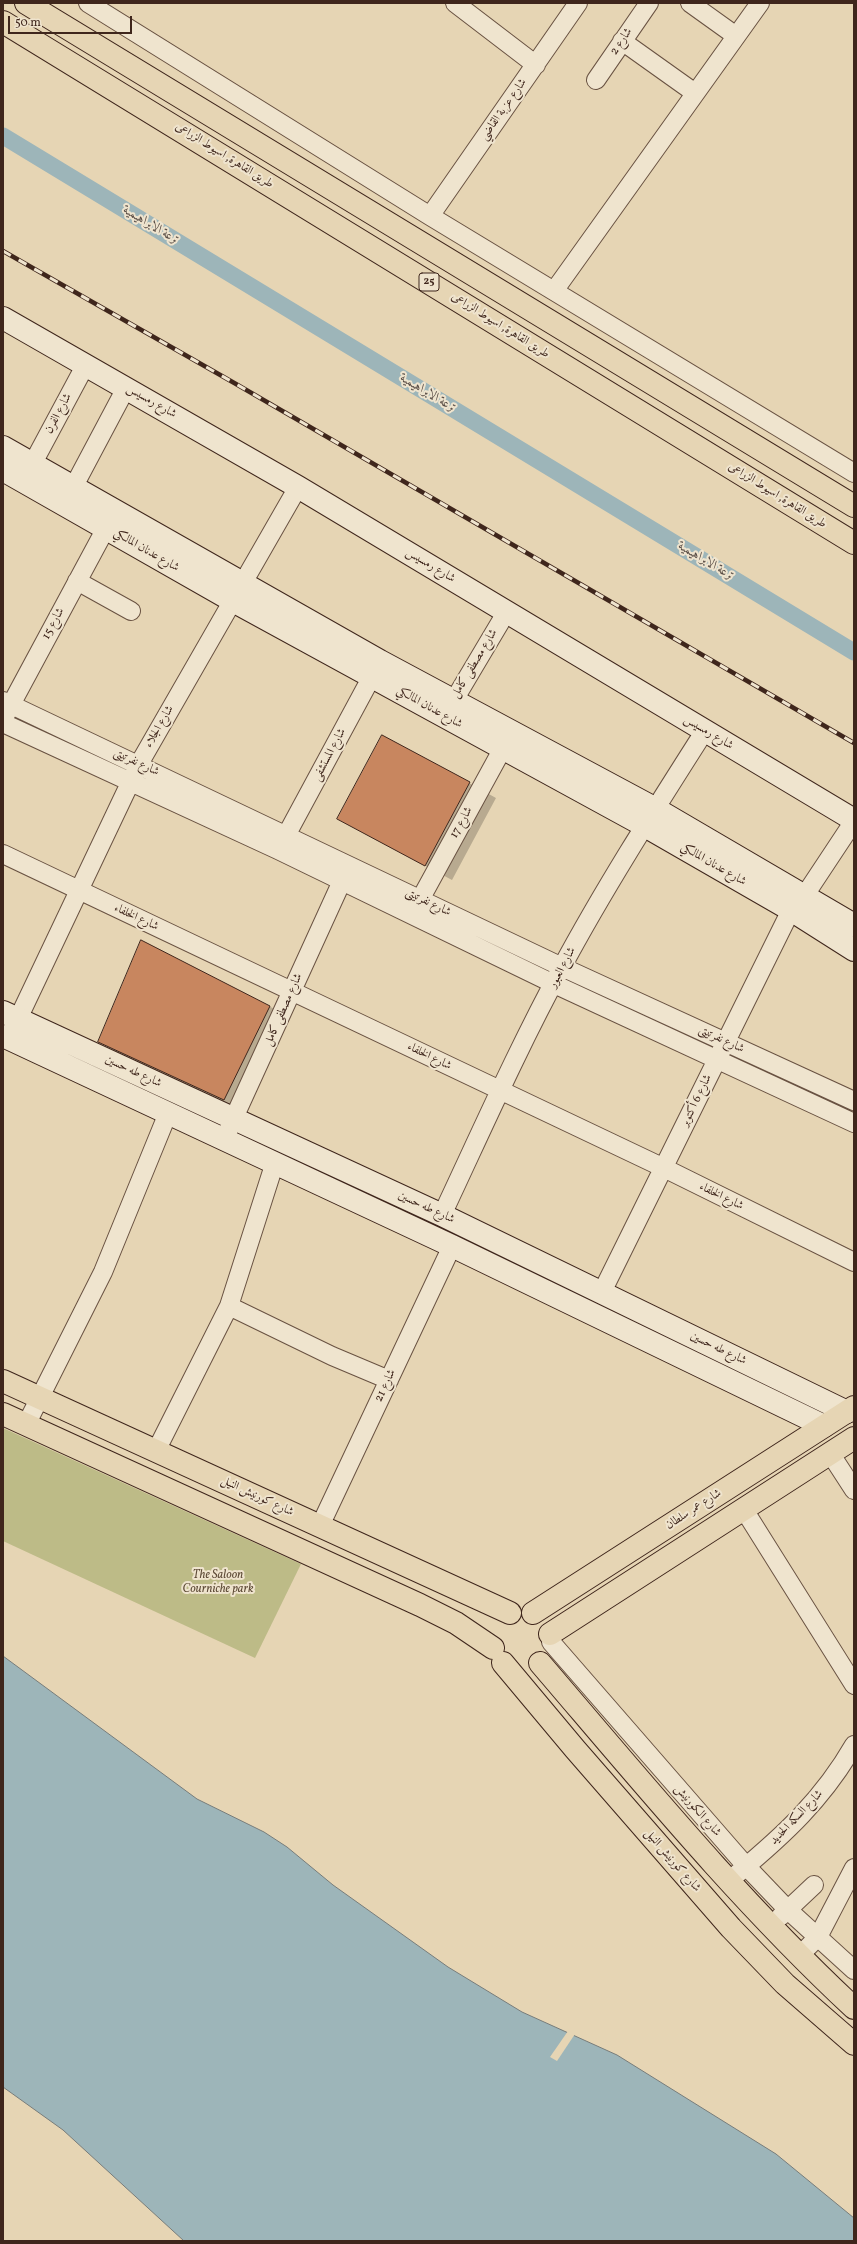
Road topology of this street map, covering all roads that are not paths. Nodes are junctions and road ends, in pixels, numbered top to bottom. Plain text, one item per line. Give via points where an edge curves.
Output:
1 (26, 3) edge
2 (88, 3) edge
3 (454, 3) edge
4 (578, 3) edge
5 (690, 3) edge
6 (760, 3) edge
7 (642, 5) edge
8 (3, 22) edge
9 (736, 36) junction
10 (622, 41) junction
11 (536, 65) junction
12 (596, 80) dead end
13 (170, 89) junction
14 (695, 93) junction
15 (155, 114) junction
16 (430, 216) junction
17 (554, 291) junction
18 (3, 318) edge
19 (86, 364) junction
20 (126, 388) junction
21 (3, 447) edge
22 (33, 463) junction
23 (3, 470) edge
24 (854, 472) edge
25 (74, 486) junction
26 (298, 487) junction
27 (854, 506) edge
28 (106, 528) junction
29 (854, 543) edge
30 (77, 581) junction
31 (238, 592) junction
32 (131, 611) dead end
33 (507, 611) junction
34 (376, 669) junction
35 (6, 708) edge
36 (449, 708) junction
37 (3, 723) edge
38 (704, 732) junction
39 (508, 740) junction
40 (139, 764) junction
41 (131, 781) junction
42 (650, 817) junction
43 (854, 820) edge
44 (282, 842) junction
45 (3, 854) edge
46 (342, 881) junction
47 (79, 891) junction
48 (420, 899) junction
49 (798, 902) junction
50 (411, 916) junction
51 (854, 925) edge
52 (854, 950) edge
53 (562, 967) junction
54 (554, 984) junction
55 (292, 992) junction
56 (10, 1015) edge
57 (3, 1036) edge
58 (726, 1042) junction
59 (718, 1058) junction
60 (500, 1091) junction
61 (854, 1101) edge
62 (168, 1113) junction
63 (234, 1119) junction
64 (854, 1122) edge
65 (225, 1139) junction
66 (275, 1162) junction
67 (664, 1168) junction
68 (442, 1215) junction
69 (452, 1246) junction
70 (854, 1262) edge
71 (602, 1292) junction
72 (229, 1306) junction
73 (389, 1380) junction
74 (3, 1381) edge
75 (811, 1394) junction
76 (40, 1398) junction
77 (850, 1409) edge
78 (3, 1414) edge
79 (802, 1416) junction
80 (26, 1425) junction
81 (824, 1426) junction
82 (854, 1438) edge
83 (156, 1451) junction
84 (830, 1453) junction
85 (854, 1490) edge
86 (743, 1508) junction
87 (320, 1526) junction
88 (510, 1613) junction
89 (533, 1613) junction
90 (550, 1638) junction
91 (498, 1656) junction
92 (540, 1663) junction
93 (854, 1685) edge
94 (854, 1745) edge
95 (746, 1866) junction
96 (854, 1868) edge
97 (728, 1881) junction
98 (814, 1885) dead end
99 (788, 1910) junction
100 (771, 1926) junction
101 (818, 1937) junction
102 (799, 1956) junction
103 (854, 1970) edge
104 (854, 2008) edge
105 (854, 2044) edge

1 - 13 main road, 25
2 - 16 street
3 - 11 street
4 - 11 street, شارع عزبة القاضي
5 - 9 street
6 - 9 street
7 - 10 street, شارع 2
8 - 15 main road, طريق القاهرة, اسيوط الزراعى / 25
9 - 14 street
10 - 12 street, شارع 2
10 - 14 street
11 - 16 street, شارع عزبة القاضي
13 - 15 main road
13 - 27 main road, 25
14 - 17 street
15 - 29 main road, طريق القاهرة, اسيوط الزراعى / 25
16 - 17 street
17 - 24 street
18 - 19 main road, شارع رمسيس
19 - 20 main road, شارع رمسيس
19 - 22 street, شارع الفرن
20 - 25 street
20 - 26 main road, شارع رمسيس
21 - 22 main road, شارع عدنان المالكي
22 - 25 main road, شارع عدنان المالكي
23 - 28 main road, شارع عدنان المالكي
25 - 31 main road, شارع عدنان المالكي
26 - 31 street, شارع الجلاء
26 - 33 main road, شارع رمسيس
28 - 30 street, شارع 15
28 - 31 main road, شارع عدنان المالكي
30 - 32 street
30 - 35 street, شارع 15
31 - 34 main road, شارع عدنان المالكي
31 - 40 street, شارع الجلاء
33 - 36 street, شارع مصطفى كامل
33 - 38 main road, شارع رمسيس
34 - 36 main road, شارع عدنان المالكي
34 - 44 street, شارع المستشفى
35 - 40 street, شارع نفرتيتى
36 - 39 main road, شارع عدنان المالكي
37 - 41 street, شارع نفرتيتى
38 - 42 street, شارع العبور
38 - 43 main road, شارع رمسيس
39 - 42 main road, شارع عدنان المالكي
39 - 48 street, شارع 17
40 - 41 street, شارع الجلاء
40 - 44 street, شارع نفرتيتى
41 - 44 street, شارع نفرتيتى
41 - 47 street, شارع الجلاء
42 - 49 main road, شارع عدنان المالكي
42 - 53 street, شارع العبور
43 - 49 street, شارع 6 أكتوبر
44 - 46 street, شارع نفرتيتى
44 - 48 street, شارع نفرتيتى
45 - 47 street, شارع الخلفاء
46 - 50 street, شارع نفرتيتى
46 - 55 street, شارع مصطفى كامل
47 - 55 street, شارع الخلفاء
47 - 56 street, شارع الجلاء
48 - 50 street, شارع 17
48 - 53 street, شارع نفرتيتى
49 - 51 main road, شارع عدنان المالكي
49 - 52 main road, شارع عدنان المالكي
49 - 58 street, شارع 6 أكتوبر
50 - 54 street, شارع نفرتيتى
53 - 54 street, شارع العبور
53 - 58 street, شارع نفرتيتى
54 - 59 street, شارع نفرتيتى
54 - 60 street, شارع العبور
55 - 60 street, شارع الخلفاء
55 - 63 street, شارع مصطفى كامل
56 - 63 main road, شارع طه حسين
57 - 62 main road, شارع طه حسين
58 - 59 street, شارع 6 أكتوبر
58 - 61 street, شارع نفرتيتى
59 - 64 street, شارع نفرتيتى
59 - 67 street, شارع 6 أكتوبر
60 - 67 street, شارع الخلفاء
60 - 68 street, شارع العبور
62 - 65 main road, شارع طه حسين
62 - 76 street via 103,1272
63 - 65 street, شارع مصطفى كامل
63 - 68 main road, شارع طه حسين
65 - 66 main road, شارع طه حسين
66 - 69 main road, شارع طه حسين
66 - 72 street
67 - 70 street, شارع الخلفاء
67 - 71 street, شارع 6 أكتوبر
68 - 71 main road, شارع طه حسين
69 - 73 street, شارع 21
69 - 79 main road, شارع طه حسين
71 - 75 main road, شارع طه حسين
72 - 73 street via 332,1356
72 - 83 street
73 - 87 street, شارع 21
74 - 76 main road, شارع كورنيش النيل
75 - 77 main road, شارع طه حسين
75 - 79 main road via 813,1409
76 - 80 street
76 - 83 main road, شارع كورنيش النيل
77 - 81 main road, شارع عمر سلطان
78 - 80 main road, شارع كورنيش النيل
79 - 81 main road, شارع طه حسين
80 - 91 main road, شارع كورنيش النيل via 420,1605 456,1623
81 - 89 main road, شارع عمر سلطان
82 - 84 main road
83 - 87 main road, شارع كورنيش النيل
84 - 85 street
84 - 86 main road
86 - 90 main road
86 - 93 street
87 - 88 main road, شارع كورنيش النيل
88 - 89 main road
88 - 91 main road via 495,1627 492,1641
89 - 90 main road via 542,1619
90 - 92 main road via 549,1650
90 - 95 street, شارع الكورنيش
91 - 92 main road via 518,1669 526,1669
91 - 105 main road, شارع كورنيش النيل via 575,1749 736,1933 785,1984
92 - 97 main road
94 - 95 street, شارع السكه الحديد via 823,1792 801,1818
95 - 97 street, شارع السكه الحديد
95 - 99 street, شارع الكورنيش
96 - 101 street
97 - 100 main road
98 - 99 street
99 - 100 street
99 - 101 street, شارع الكورنيش
100 - 102 main road
101 - 102 street
101 - 103 street, شارع الكورنيش
102 - 104 main road

